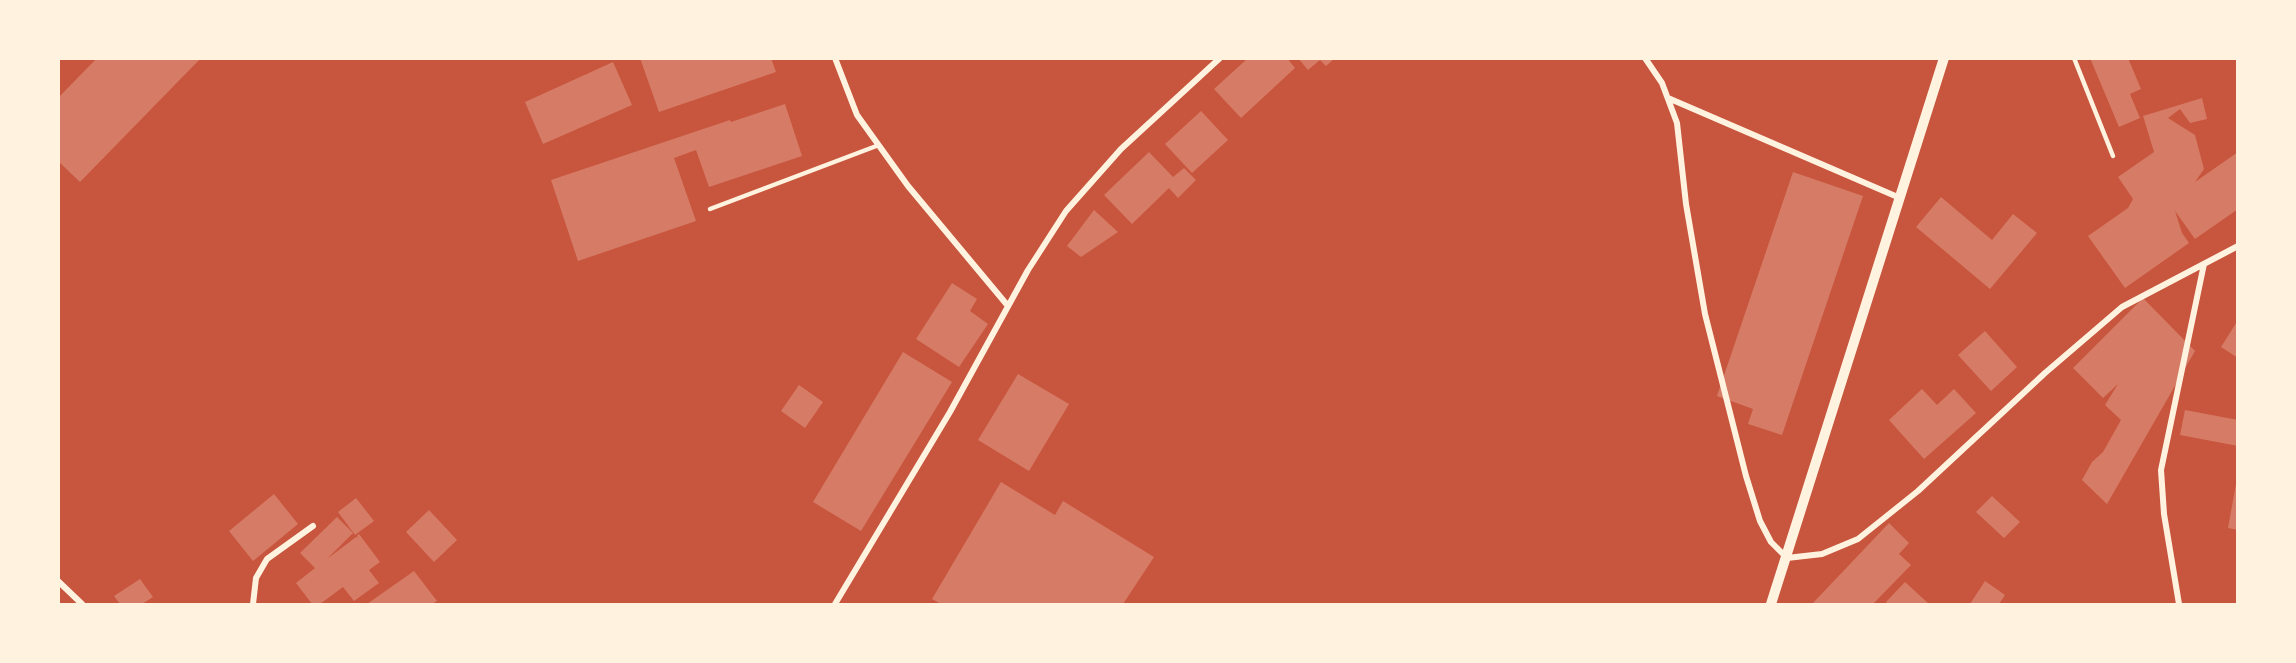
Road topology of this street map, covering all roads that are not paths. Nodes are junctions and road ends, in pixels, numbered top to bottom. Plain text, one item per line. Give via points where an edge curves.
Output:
1 (835, 58) edge
2 (1220, 58) edge
3 (1645, 58) edge
4 (1944, 58) edge
5 (2074, 58) edge
6 (1668, 98) junction
7 (879, 145) junction
8 (2113, 156) dead end
9 (1900, 198) junction
10 (710, 208) dead end
11 (2238, 246) edge
12 (2204, 264) junction
13 (1008, 306) junction
14 (313, 526) dead end
15 (1787, 558) junction
16 (58, 581) edge
17 (82, 604) edge
18 (253, 604) edge
19 (835, 604) edge
20 (1771, 604) edge
21 (2179, 604) edge

1 - 7 street via 857,115
2 - 13 street via 1121,149 1065,211
3 - 6 street
4 - 9 street
5 - 8 lane
6 - 9 street
6 - 15 street via 1677,123 1705,314 1746,476 1760,521 1771,542
7 - 10 lane
7 - 13 street via 908,186
9 - 15 street
11 - 12 street
12 - 15 street via 2122,307 2044,373 1918,491 1858,539 1822,554
12 - 21 street via 2161,470
13 - 19 street via 950,412
14 - 18 street via 267,559 256,578
15 - 20 street
16 - 17 street

